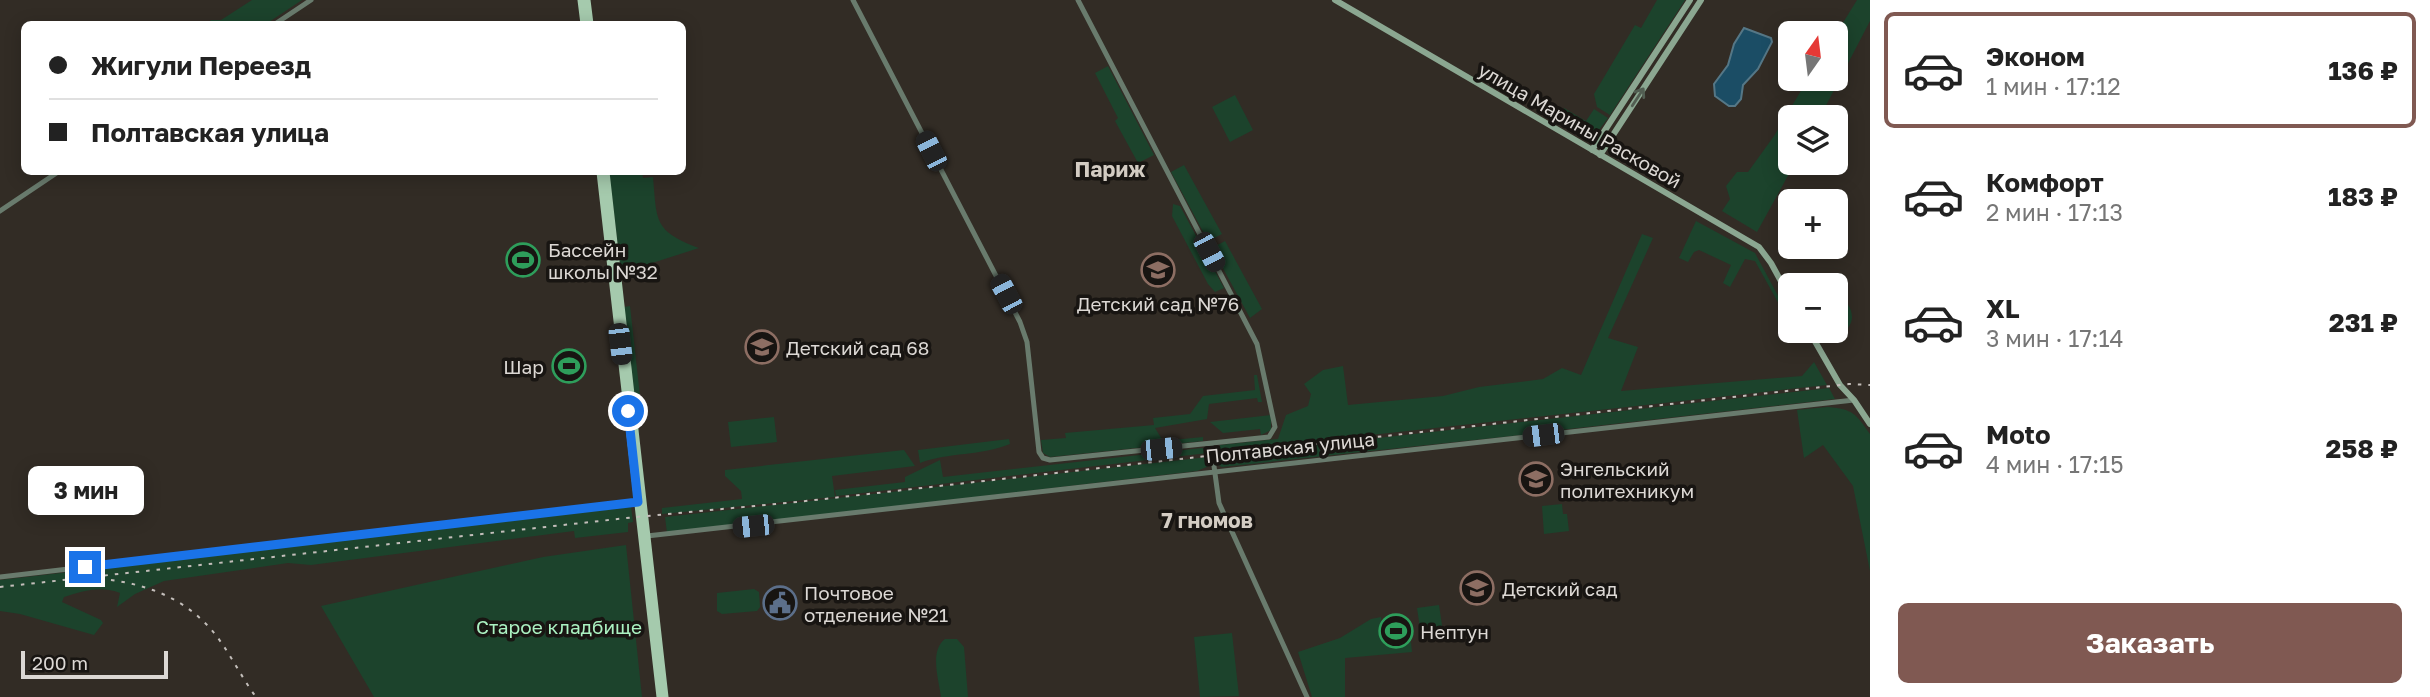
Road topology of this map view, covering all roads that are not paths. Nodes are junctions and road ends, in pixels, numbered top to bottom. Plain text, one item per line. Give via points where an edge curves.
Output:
1 (311, 0) edge
2 (581, 0) edge
3 (587, 0) edge
4 (853, 0) edge
5 (1078, 0) edge
6 (1335, 0) edge
7 (1690, 0) edge
8 (1701, 0) edge
9 (280, 21) edge
10 (584, 21) edge
11 (590, 21) edge
12 (1592, 150) junction
13 (1600, 155) junction
14 (54, 175) edge
15 (600, 175) edge
16 (606, 175) edge
17 (0, 211) edge
18 (1778, 276) edge
19 (1816, 343) edge
20 (1854, 400) junction
21 (1870, 424) edge
22 (1212, 444) junction
23 (1215, 471) junction
24 (641, 502) junction
25 (647, 536) junction
26 (0, 577) edge
27 (660, 697) edge
28 (665, 697) edge
29 (1307, 697) edge

1 - 9 street
2 - 10 main road
3 - 11 main road
4 - 22 street, Полтавская улица via 1020,322 1027,342 1038,453 1050,460
5 - 22 street, Полтавская улица via 1257,344 1275,427 1272,434
6 - 12 main road, улица Марины Расковой
7 - 12 main road
13 -> 8 main road
12 - 13 main road, улица Марины Расковой
13 - 18 main road, улица Марины Расковой via 1759,247
14 - 17 street
15 - 24 main road
16 - 24 main road
19 - 20 main road via 1840,386
20 - 21 main road
20 - 23 street, Полтавская улица
22 - 23 street
23 - 25 street, Полтавская улица
23 - 29 street via 1219,503
24 - 25 main road
24 - 26 street
24 - 27 main road
25 - 28 main road

